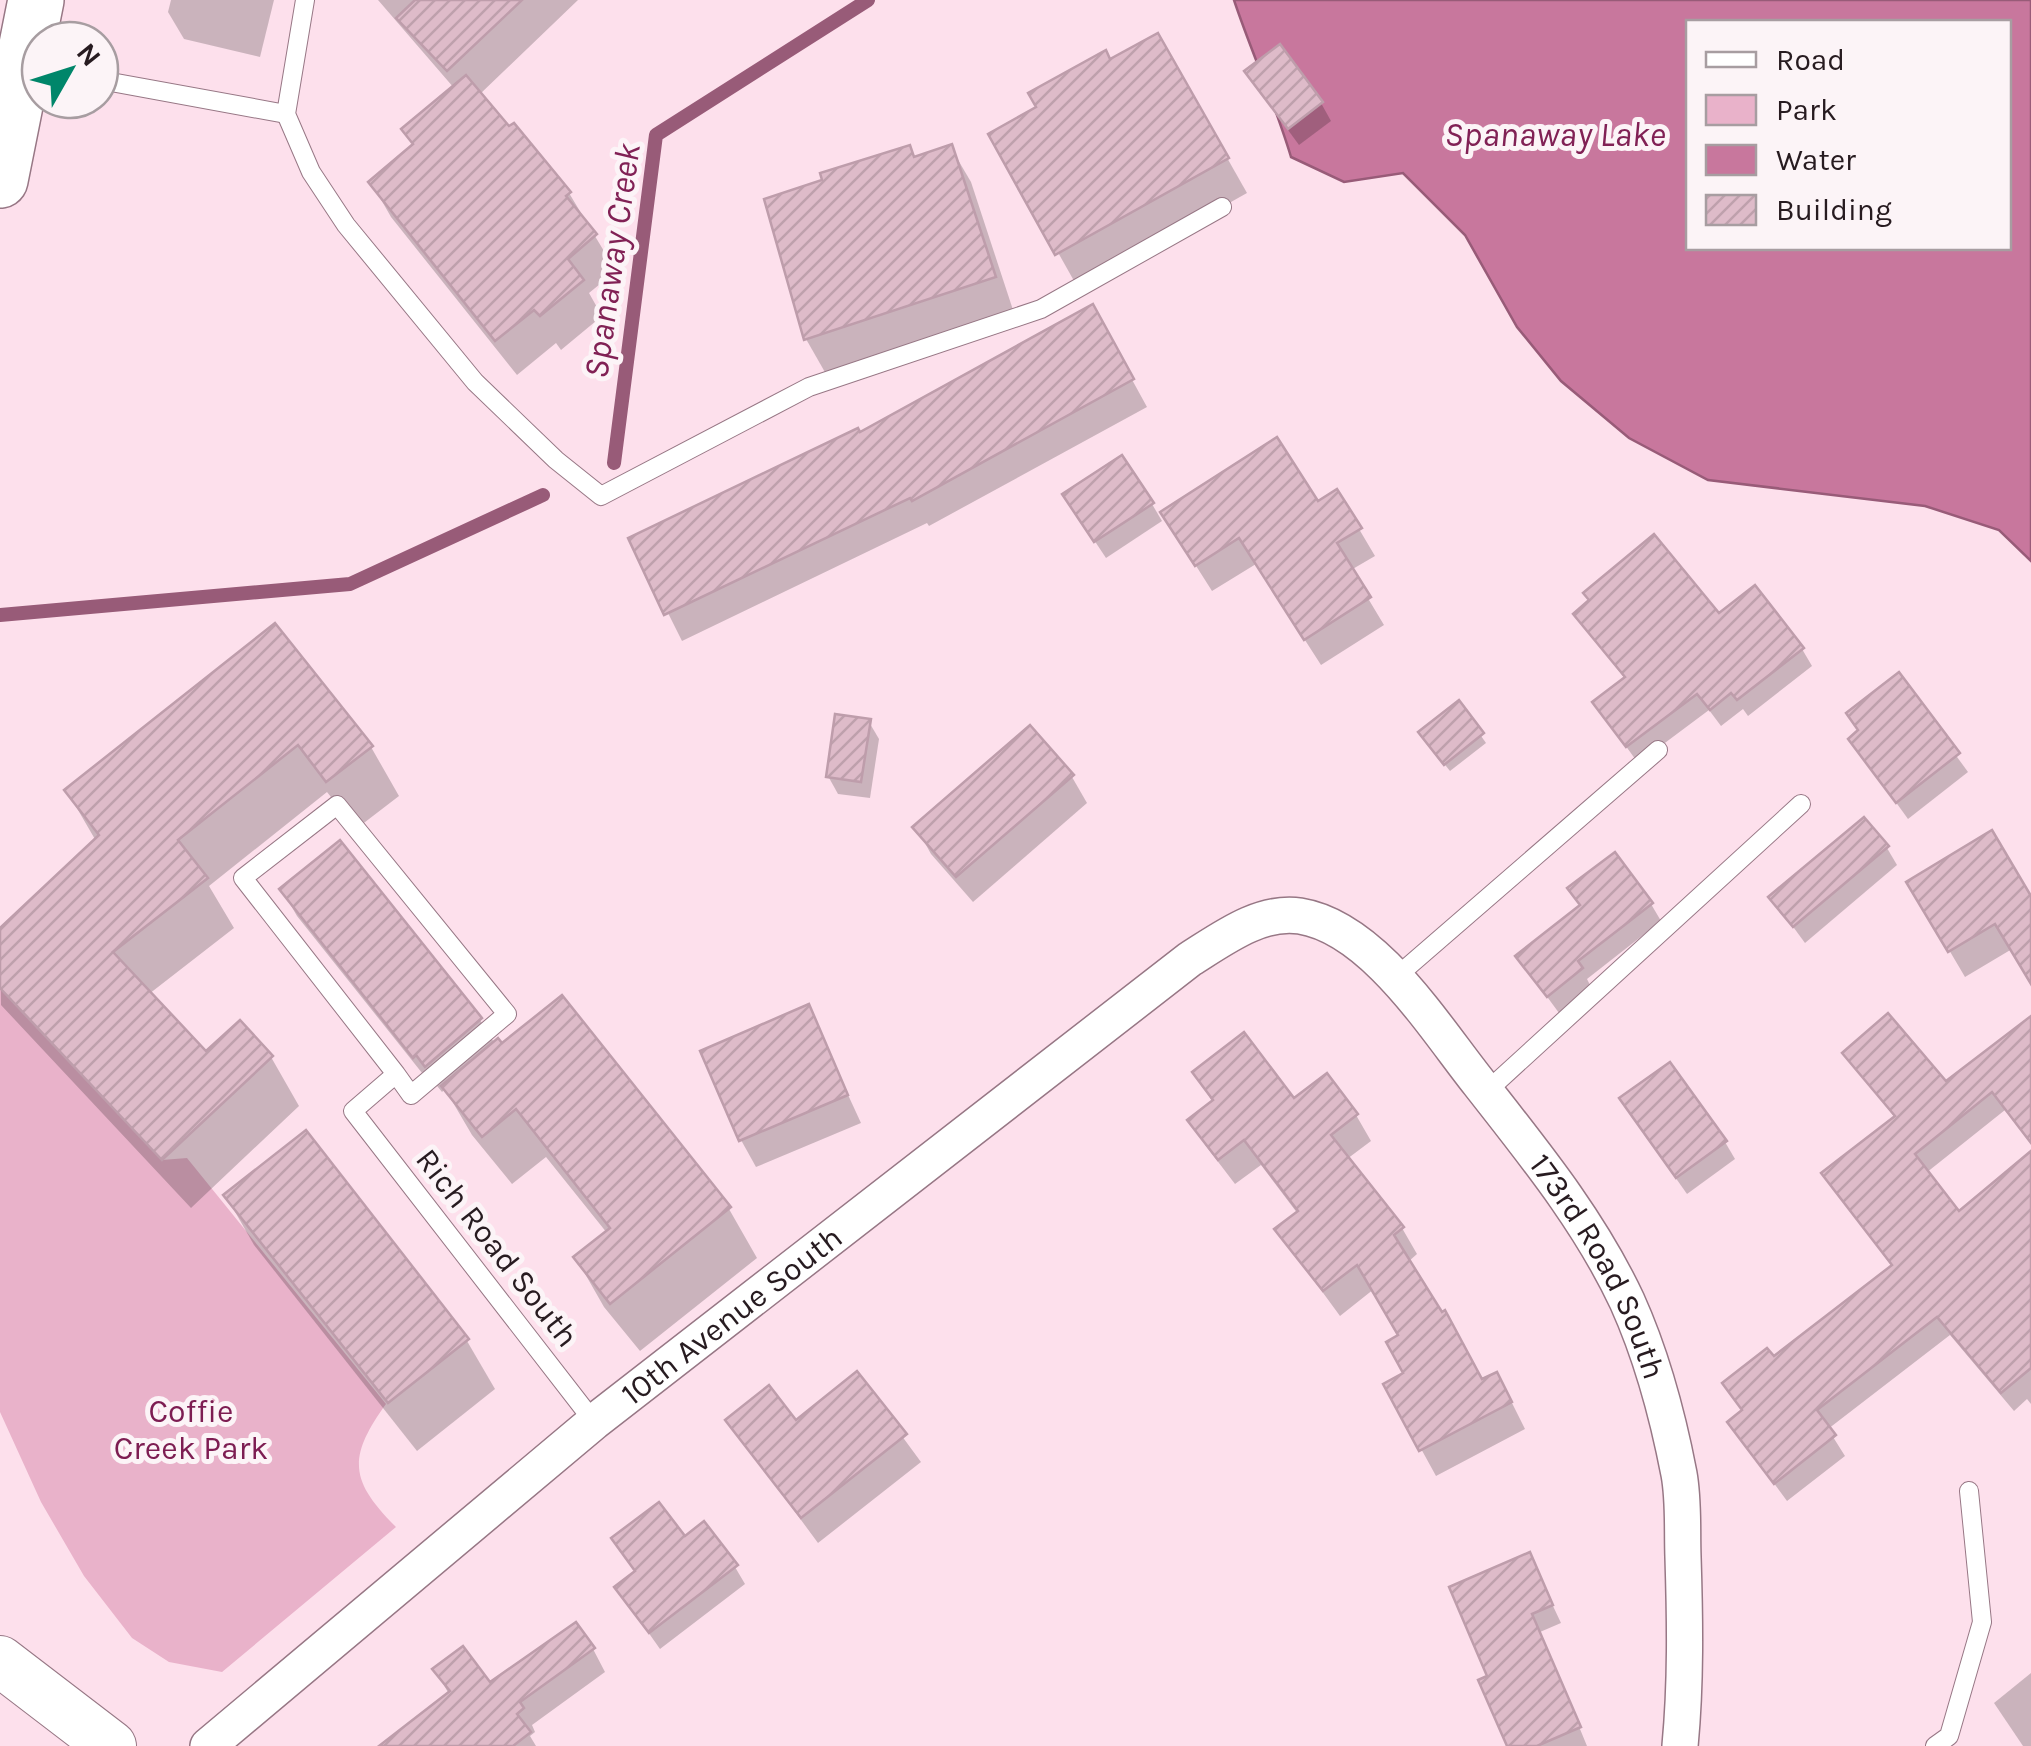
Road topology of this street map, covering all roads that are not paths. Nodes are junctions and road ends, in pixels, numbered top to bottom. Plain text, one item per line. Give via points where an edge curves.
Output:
1 (305, 0) edge
2 (120, 84) edge
3 (20, 109) edge
4 (286, 114) junction
5 (0, 180) edge
6 (1222, 207) dead end
7 (1658, 750) dead end
8 (1800, 804) dead end
9 (1273, 916) joint
10 (1396, 978) junction
11 (396, 1074) junction
12 (1486, 1092) junction
13 (594, 1422) junction
14 (1969, 1491) dead end
15 (0, 1661) edge
16 (1675, 1743) edge
17 (111, 1746) edge
18 (208, 1746) edge
19 (1936, 1746) edge

1 - 4 lane
2 - 4 lane
3 - 5 main road
4 - 6 lane via 311,172 398,289 475,382 601,496 809,387 1041,309
7 - 10 lane
8 - 12 lane
9 - 10 street, 173rd Road South via 1326,924
9 - 13 street, 10th Avenue South via 1228,934 1190,960
10 - 12 street, 173rd Road South
11 - 11 lane via 411,1095 508,1014 337,805 243,878
11 - 13 lane, Rich Road South via 353,1111
12 - 16 street, 173rd Road South via 1588,1229 1627,1302 1655,1380 1680,1478 1686,1640
13 - 18 street, 10th Avenue South
14 - 19 lane via 1982,1622 1950,1736
15 - 17 street

